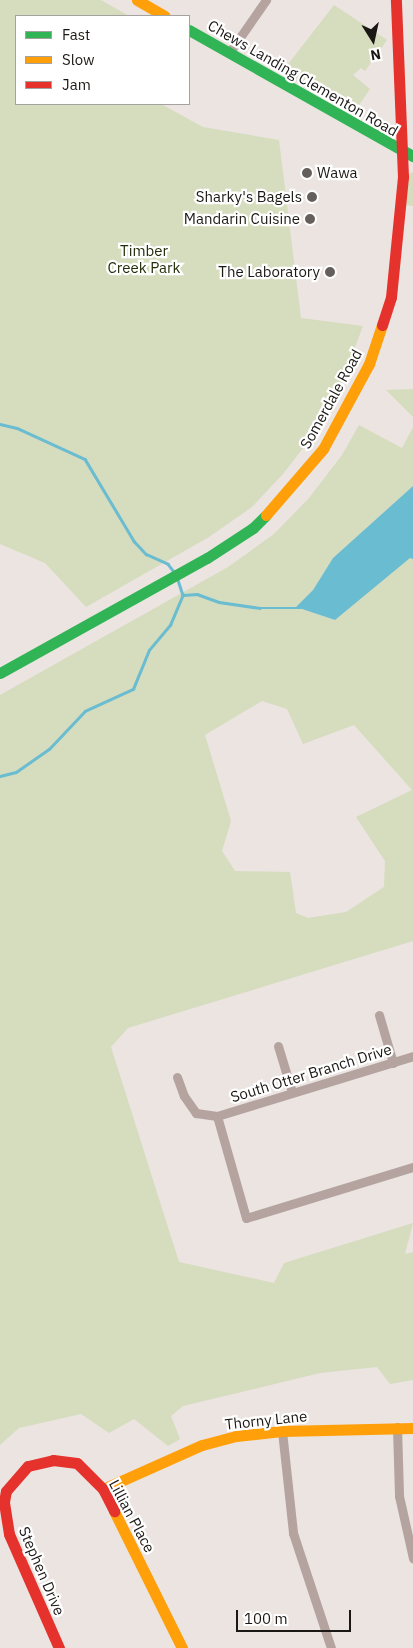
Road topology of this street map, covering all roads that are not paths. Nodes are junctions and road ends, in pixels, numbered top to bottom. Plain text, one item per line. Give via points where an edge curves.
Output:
1 (136, 0) edge
2 (266, 0) edge
3 (396, 0) edge
4 (163, 15) edge
5 (190, 31) edge
6 (229, 53) junction
7 (408, 154) edge
8 (0, 673) edge
9 (379, 1015) dead end
10 (278, 1046) dead end
11 (413, 1056) edge
12 (393, 1062) junction
13 (177, 1077) dead end
14 (292, 1092) junction
15 (217, 1116) junction
16 (413, 1167) edge
17 (397, 1427) junction
18 (413, 1428) edge
19 (282, 1432) junction
20 (16, 1477) joint
21 (102, 1489) junction
22 (413, 1558) edge
23 (59, 1648) edge
24 (182, 1648) edge
25 (331, 1648) edge

1 - 4 main road
2 - 6 street
3 - 7 main road, Somerdale Road
5 - 6 main road, Chews Landing Clementon Road
6 - 7 main road, Chews Landing Clementon Road
7 - 8 main road, Somerdale Road via 385,321 369,364 323,449 253,528 207,558
9 - 12 street
10 - 14 street
11 - 12 street, South Otter Branch Drive
12 - 14 street, South Otter Branch Drive
13 - 15 street via 184,1096 196,1113
14 - 15 street, South Otter Branch Drive
15 - 16 street via 246,1218
17 - 18 main road, Thorny Lane
17 - 19 main road, Thorny Lane
17 - 22 street via 399,1496
19 - 21 main road, Thorny Lane via 236,1436 202,1445
19 - 25 street via 293,1532
20 - 21 main road, Lillian Place via 39,1462 66,1460 90,1473
20 - 23 main road, Stephen Drive via 6,1491 4,1502 9,1534
21 - 24 main road, Lillian Place

